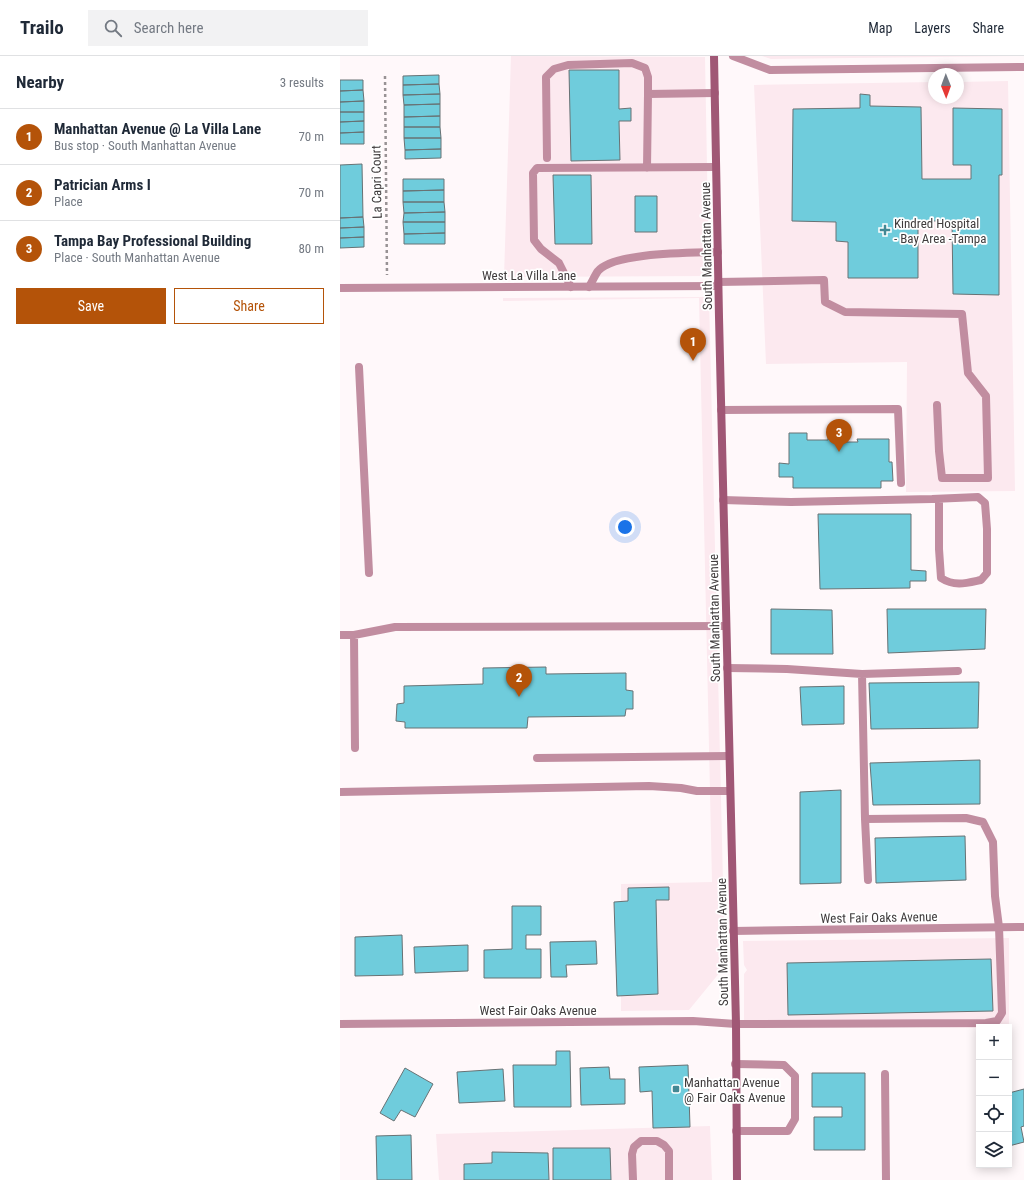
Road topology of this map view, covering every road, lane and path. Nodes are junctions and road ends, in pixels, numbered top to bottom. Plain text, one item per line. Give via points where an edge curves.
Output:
1 (714, 56) edge
2 (733, 56) edge
3 (1024, 67) edge
4 (385, 76) dead end
5 (715, 93) junction
6 (648, 94) junction
7 (547, 158) dead end
8 (716, 167) junction
9 (647, 168) junction
10 (718, 252) junction
11 (718, 284) junction
12 (387, 287) junction
13 (571, 287) junction
14 (590, 287) junction
15 (340, 288) edge
16 (359, 367) dead end
17 (937, 405) dead end
18 (721, 410) junction
19 (901, 483) dead end
20 (940, 499) junction
21 (724, 500) junction
22 (369, 573) dead end
23 (726, 626) junction
24 (340, 635) edge
25 (354, 635) junction
26 (728, 668) junction
27 (958, 670) dead end
28 (862, 674) junction
29 (355, 748) dead end
30 (729, 756) junction
31 (537, 758) dead end
32 (730, 791) junction
33 (340, 792) edge
34 (865, 819) junction
35 (868, 880) dead end
36 (999, 927) junction
37 (1024, 927) edge
38 (733, 931) junction
39 (340, 1024) edge
40 (736, 1024) junction
41 (735, 1064) junction
42 (885, 1074) dead end
43 (736, 1131) junction
44 (633, 1180) edge
45 (669, 1180) edge
46 (737, 1180) edge
47 (886, 1180) edge

1 - 5 main road, South Manhattan Avenue
2 - 3 street via 770,70
4 - 12 path, La Capri Court
5 - 6 street
5 - 8 main road, South Manhattan Avenue
6 - 7 street via 648,77 644,68 632,63 568,65 554,69 546,77
6 - 9 street
8 - 9 street
8 - 10 main road, South Manhattan Avenue
9 - 13 street via 537,168 533,173 534,240 559,263
10 - 11 main road, South Manhattan Avenue
10 - 14 street via 643,256 615,261 598,270
11 - 14 street, West La Villa Lane
11 - 17 street, West La Villa Lane via 824,280 825,302 845,312 962,314 968,373 986,396 988,478 942,478
11 - 18 main road, South Manhattan Avenue
12 - 13 street, West La Villa Lane
12 - 15 street, West La Villa Lane
13 - 14 street, West La Villa Lane
16 - 22 street
18 - 19 street via 898,409
18 - 21 main road, South Manhattan Avenue
20 - 20 street via 978,497 985,503 987,573 981,580 949,583 941,578
20 - 21 street via 791,502
21 - 23 main road, South Manhattan Avenue
23 - 25 street via 395,627
23 - 26 main road, South Manhattan Avenue
24 - 25 street
25 - 29 street
26 - 28 street
26 - 30 main road, South Manhattan Avenue
27 - 28 street
28 - 34 street
30 - 31 street
30 - 32 main road, South Manhattan Avenue
32 - 33 street via 697,791 649,786
32 - 38 main road, South Manhattan Avenue
34 - 35 street
34 - 36 street via 966,818 983,822 993,842
36 - 37 street, West Fair Oaks Avenue
36 - 38 street, West Fair Oaks Avenue
36 - 40 street, West Fair Oaks Avenue via 1002,1013 996,1021
38 - 40 main road, South Manhattan Avenue
39 - 40 street, West Fair Oaks Avenue via 693,1021
40 - 41 main road, South Manhattan Avenue
41 - 43 main road, South Manhattan Avenue
41 - 43 street via 784,1065 794,1076 795,1083 795,1119 788,1131
42 - 47 street
43 - 46 main road, South Manhattan Avenue
44 - 45 street via 634,1147 641,1141 657,1140 669,1151

